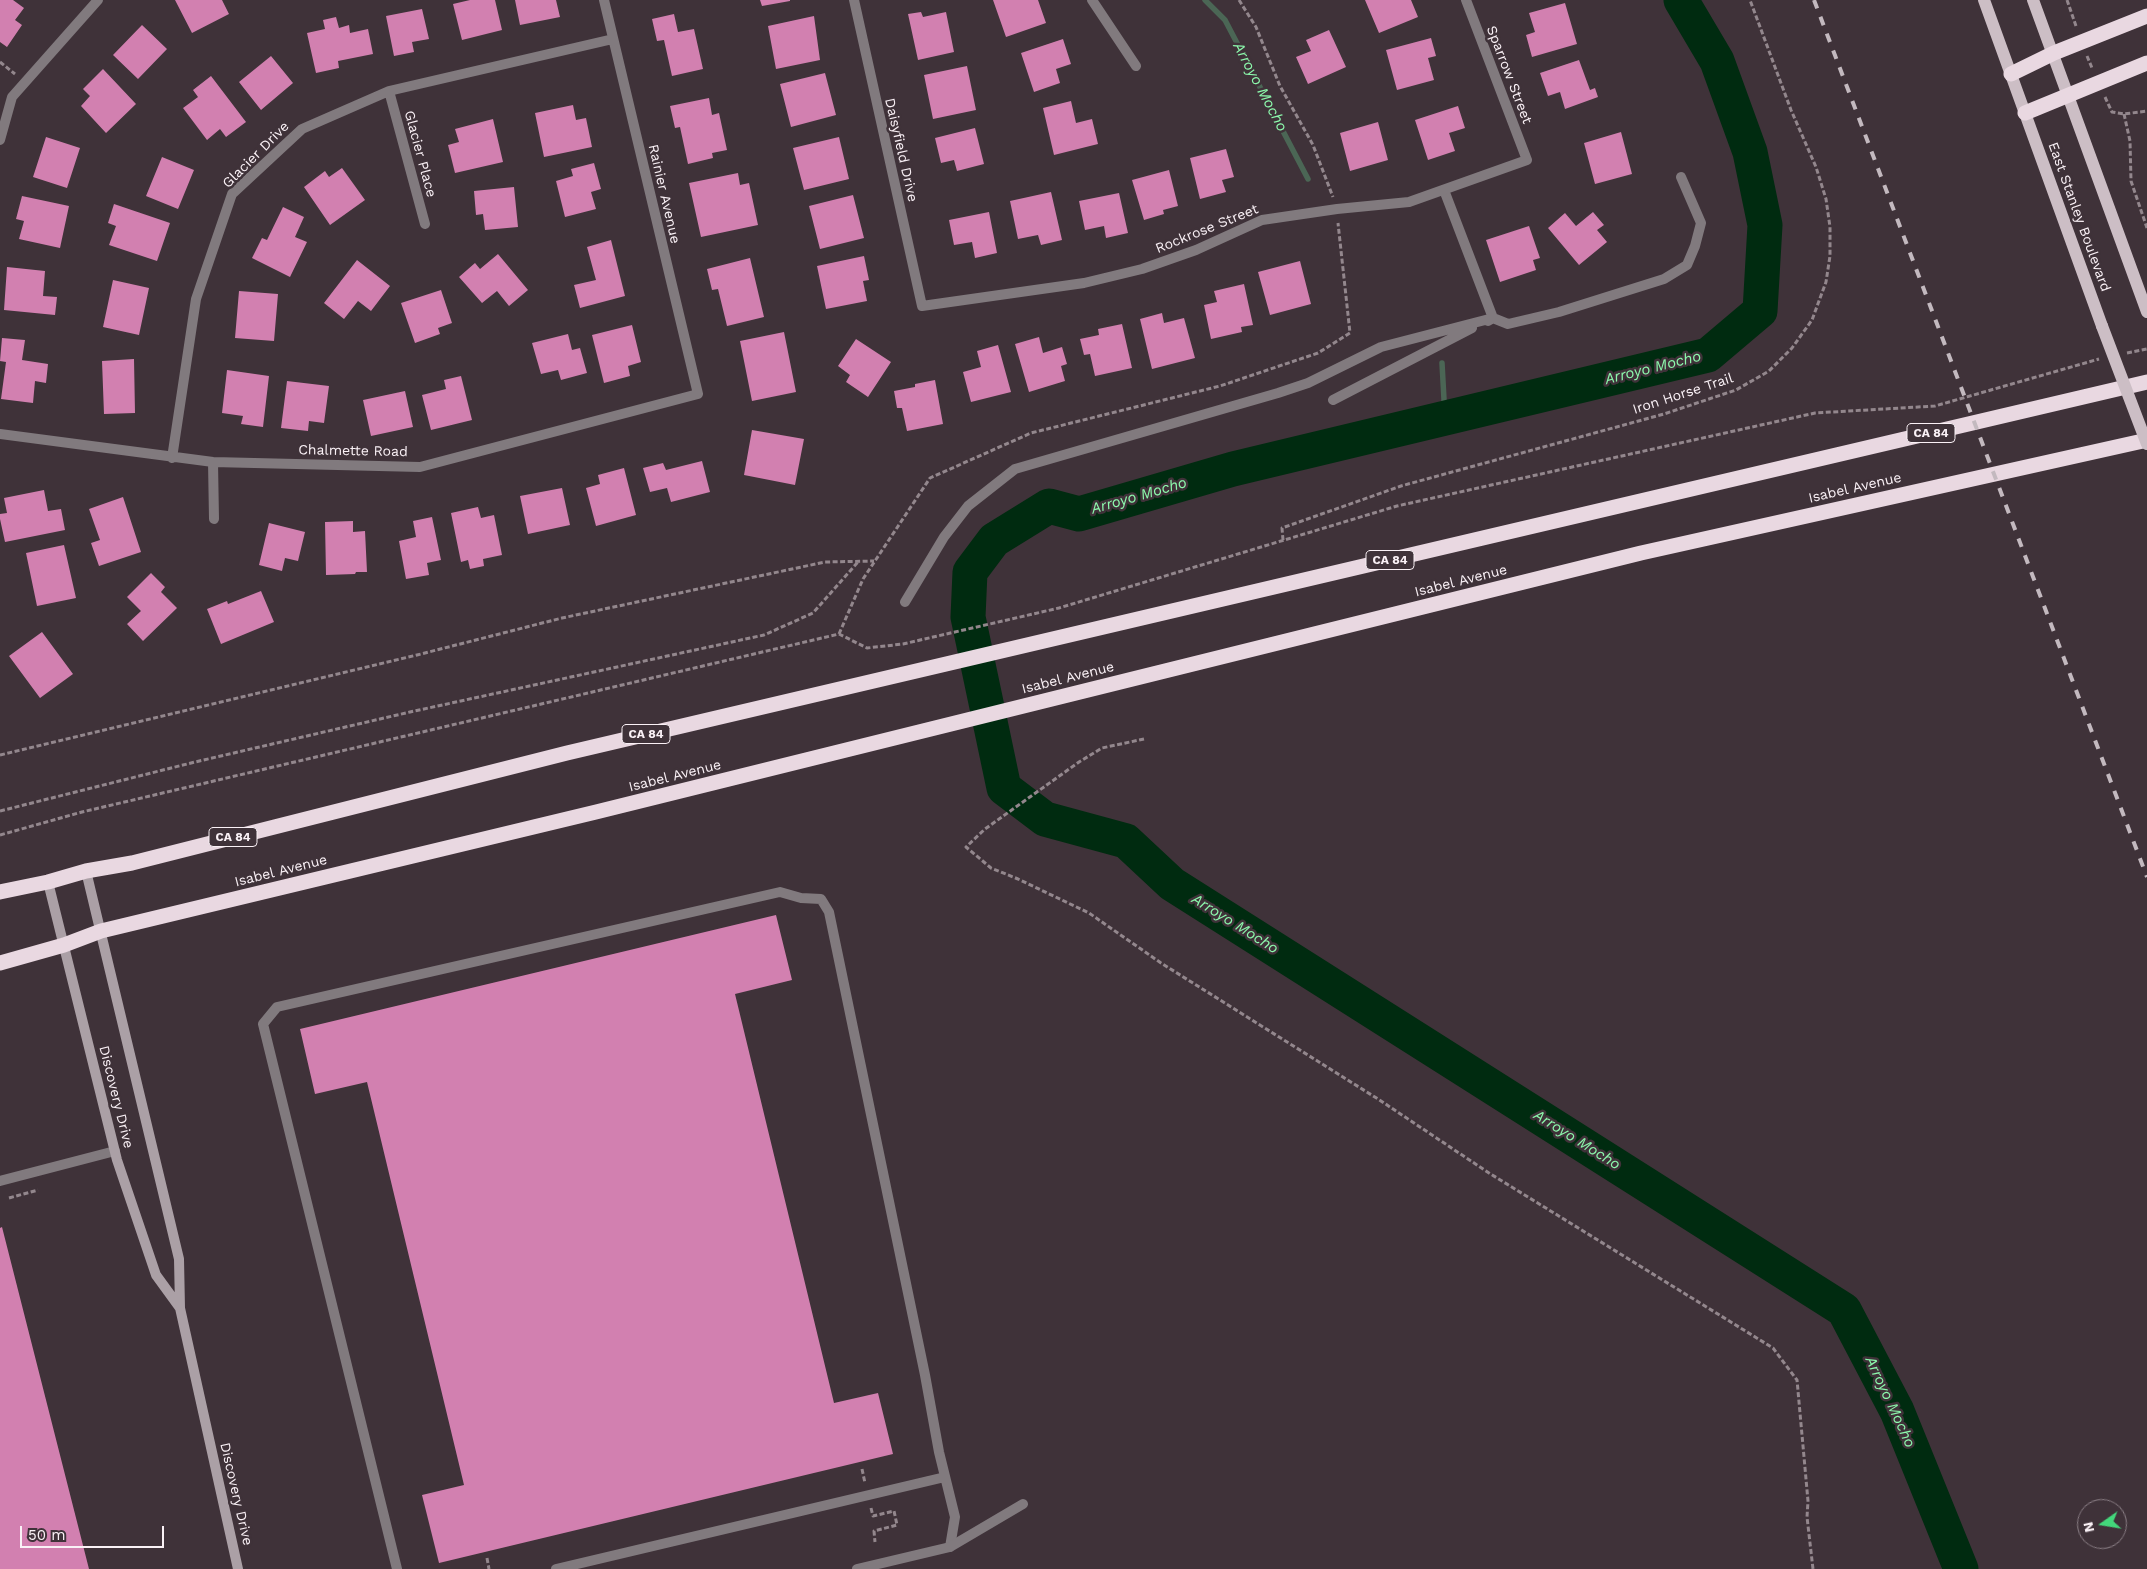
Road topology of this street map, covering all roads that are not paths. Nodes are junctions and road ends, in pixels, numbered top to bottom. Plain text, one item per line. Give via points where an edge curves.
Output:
1 (98, 0) edge
2 (604, 0) edge
3 (854, 0) edge
4 (1092, 0) edge
5 (1466, 0) edge
6 (1984, 0) edge
7 (2033, 0) edge
8 (2147, 16) edge
9 (613, 39) junction
10 (2054, 53) junction
11 (2147, 63) edge
12 (1136, 66) dead end
13 (2011, 74) junction
14 (389, 90) junction
15 (2069, 94) junction
16 (2025, 113) junction
17 (0, 140) edge
18 (1527, 160) joint
19 (1681, 177) dead end
20 (1444, 190) junction
21 (425, 224) dead end
22 (922, 306) joint
23 (2147, 312) edge
24 (1493, 318) junction
25 (2147, 382) edge
26 (698, 394) joint
27 (1333, 400) dead end
28 (0, 434) edge
29 (2147, 442) edge
30 (172, 458) junction
31 (213, 462) junction
32 (214, 519) dead end
33 (906, 602) dead end
34 (86, 871) junction
35 (48, 882) junction
36 (0, 892) edge
37 (101, 931) junction
38 (64, 945) junction
39 (0, 963) edge
40 (115, 1151) junction
41 (0, 1181) edge
42 (180, 1308) junction
43 (945, 1477) junction
44 (1023, 1504) dead end
45 (950, 1547) junction
46 (238, 1569) edge
47 (397, 1569) edge
48 (556, 1569) edge
49 (857, 1569) edge

1 - 17 street via 12,97
2 - 9 street, Rainier Avenue
3 - 22 street, Daisyfield Drive
4 - 12 street
5 - 18 street, Sparrow Street
6 - 13 main road, East Stanley Boulevard
7 - 10 main road
8 - 10 highway
9 - 14 street, Glacier Drive
9 - 26 street, Rainier Avenue
10 - 13 highway
10 - 15 main road
11 - 15 highway
13 - 16 main road, East Stanley Boulevard
14 - 21 street, Glacier Place
14 - 30 street, Glacier Drive via 302,129 232,194 196,299
15 - 16 highway
15 - 23 main road
16 - 29 main road, East Stanley Boulevard, bridge
18 - 20 street, Rockrose Street
19 - 24 street via 1701,222 1687,265 1664,279 1559,312 1508,324
20 - 22 street, Rockrose Street via 1410,202 1262,220 1187,253 1084,283
20 - 24 street
24 - 27 street
24 - 33 street via 1381,347 1278,394 1015,469 968,506 944,537
25 - 34 highway, CA 84 via 567,753
26 - 31 street, Chalmette Road via 420,467
28 - 30 street, Chalmette Road
29 - 37 highway, Isabel Avenue via 1641,553
30 - 31 street, Chalmette Road
31 - 32 street
34 - 35 highway, CA 84
34 - 37 street, Discovery Drive
35 - 36 highway, CA 84
35 - 38 street, Discovery Drive
37 - 38 highway, Isabel Avenue
37 - 42 street, Discovery Drive via 180,1259
38 - 39 highway, Isabel Avenue
38 - 40 street, Discovery Drive
40 - 41 street
40 - 42 street, Discovery Drive via 156,1276
42 - 46 street, Discovery Drive
43 - 45 street via 955,1517
43 - 47 street via 829,912 821,899 780,892 277,1007 263,1024
43 - 48 street
44 - 45 street
45 - 49 street

